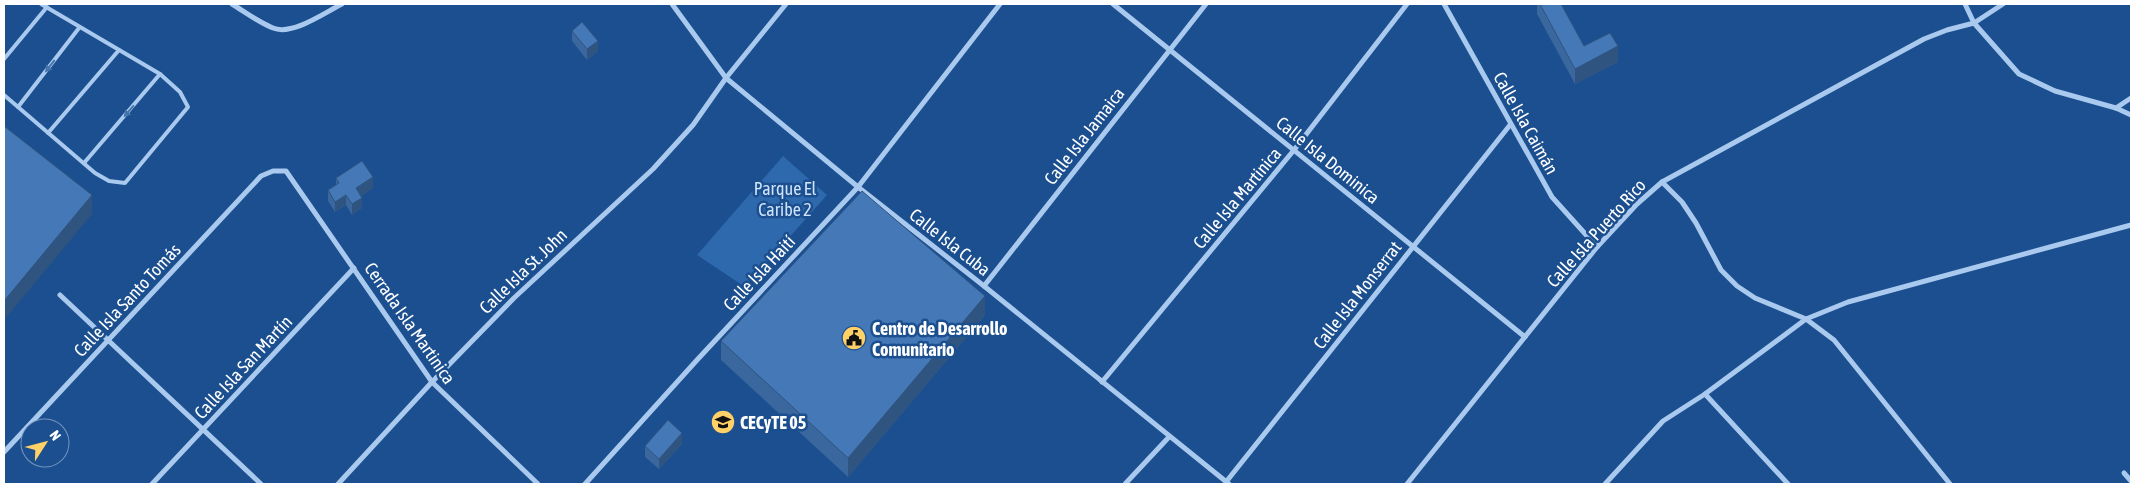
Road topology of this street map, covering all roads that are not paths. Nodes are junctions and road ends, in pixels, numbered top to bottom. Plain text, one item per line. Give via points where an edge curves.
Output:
1 (41, 4) edge
2 (232, 4) edge
3 (342, 4) edge
4 (672, 4) edge
5 (786, 4) edge
6 (1000, 4) edge
7 (1113, 4) edge
8 (1206, 4) edge
9 (1407, 4) edge
10 (1444, 4) edge
11 (1964, 4) edge
12 (2003, 4) edge
13 (46, 7) junction
14 (1974, 23) junction
15 (80, 28) junction
16 (1170, 49) junction
17 (119, 50) junction
18 (4, 60) edge
19 (160, 74) junction
20 (726, 78) junction
21 (4, 95) edge
22 (2131, 98) edge
23 (18, 107) junction
24 (2116, 108) junction
25 (2131, 115) edge
26 (1510, 125) junction
27 (48, 132) junction
28 (1294, 150) junction
29 (84, 163) junction
30 (273, 170) joint
31 (1662, 182) junction
32 (858, 187) junction
33 (2131, 225) edge
34 (1413, 247) junction
35 (1597, 247) junction
36 (354, 268) junction
37 (984, 286) junction
38 (60, 295) dead end
39 (1806, 319) junction
40 (1525, 337) junction
41 (108, 340) junction
42 (432, 382) junction
43 (1102, 382) junction
44 (1706, 394) junction
45 (203, 430) junction
46 (1169, 437) junction
47 (4, 452) edge
48 (2124, 473) dead end
49 (2131, 481) edge
50 (1228, 483) edge
51 (152, 484) edge
52 (261, 484) edge
53 (338, 484) edge
54 (538, 484) edge
55 (585, 484) edge
56 (1125, 484) edge
57 (1407, 484) edge
58 (1605, 484) edge
59 (1788, 484) edge
60 (1950, 484) edge

1 - 13 lane
2 - 3 street via 274,28 284,30
4 - 20 street, Calle Isla Cuba
5 - 20 street, Calle Isla St. John
6 - 32 street, Calle Isla Haití
7 - 16 street, Calle Isla Dominica
8 - 16 street, Calle Isla Jamaica
9 - 28 street, Calle Isla Martinica
10 - 26 street, Calle Isla Caimán
11 - 14 street
12 - 14 street, Calle Isla Puerto Rico
13 - 15 lane
13 - 18 lane
14 - 24 street via 2020,74 2056,91
14 - 31 street, Calle Isla Puerto Rico via 1924,39
15 - 17 lane
15 -> 23 lane
16 - 28 street, Calle Isla Dominica
16 - 37 street, Calle Isla Jamaica
17 - 19 lane
17 - 27 lane
19 -> 29 lane
19 - 29 lane via 180,92 188,107 125,183 109,181
20 - 32 street, Calle Isla Cuba
20 - 42 street, Calle Isla St. John via 693,125 653,169 514,298
21 - 23 lane
22 - 24 street
23 - 27 lane
24 - 25 street
26 - 34 street, Calle Isla Monserrat
26 - 35 street, Calle Isla Caimán via 1552,197
27 - 29 lane
28 - 34 street, Calle Isla Dominica
28 - 43 street, Calle Isla Martinica
30 - 36 street, Cerrada Isla Martinica via 286,171
30 - 41 street, Calle Isla Santo Tomás via 261,176
31 - 35 street, Calle Isla Puerto Rico
31 - 39 street via 1682,202 1721,270 1737,286 1755,298
32 - 37 street, Calle Isla Cuba
32 - 55 street, Calle Isla Haití
33 - 39 street via 1848,302
34 - 40 street, Calle Isla Dominica
34 - 50 street, Calle Isla Monserrat
35 - 40 street, Calle Isla Puerto Rico
36 - 42 street, Cerrada Isla Martinica
36 - 45 street, Calle Isla San Martín
37 - 43 street, Calle Isla Cuba
38 - 41 street
39 - 44 street
39 - 60 street via 1834,340
40 - 57 street, Calle Isla Puerto Rico
41 - 45 street
41 - 47 street, Calle Isla Santo Tomás
42 - 53 street, Calle Isla St. John
42 - 54 street, Cerrada Isla Martinica
43 - 46 street, Calle Isla Cuba
44 - 58 street via 1663,421
44 - 59 street
45 - 51 street, Calle Isla San Martín
45 - 52 street
46 - 50 street, Calle Isla Cuba
46 - 56 street
48 - 49 street

